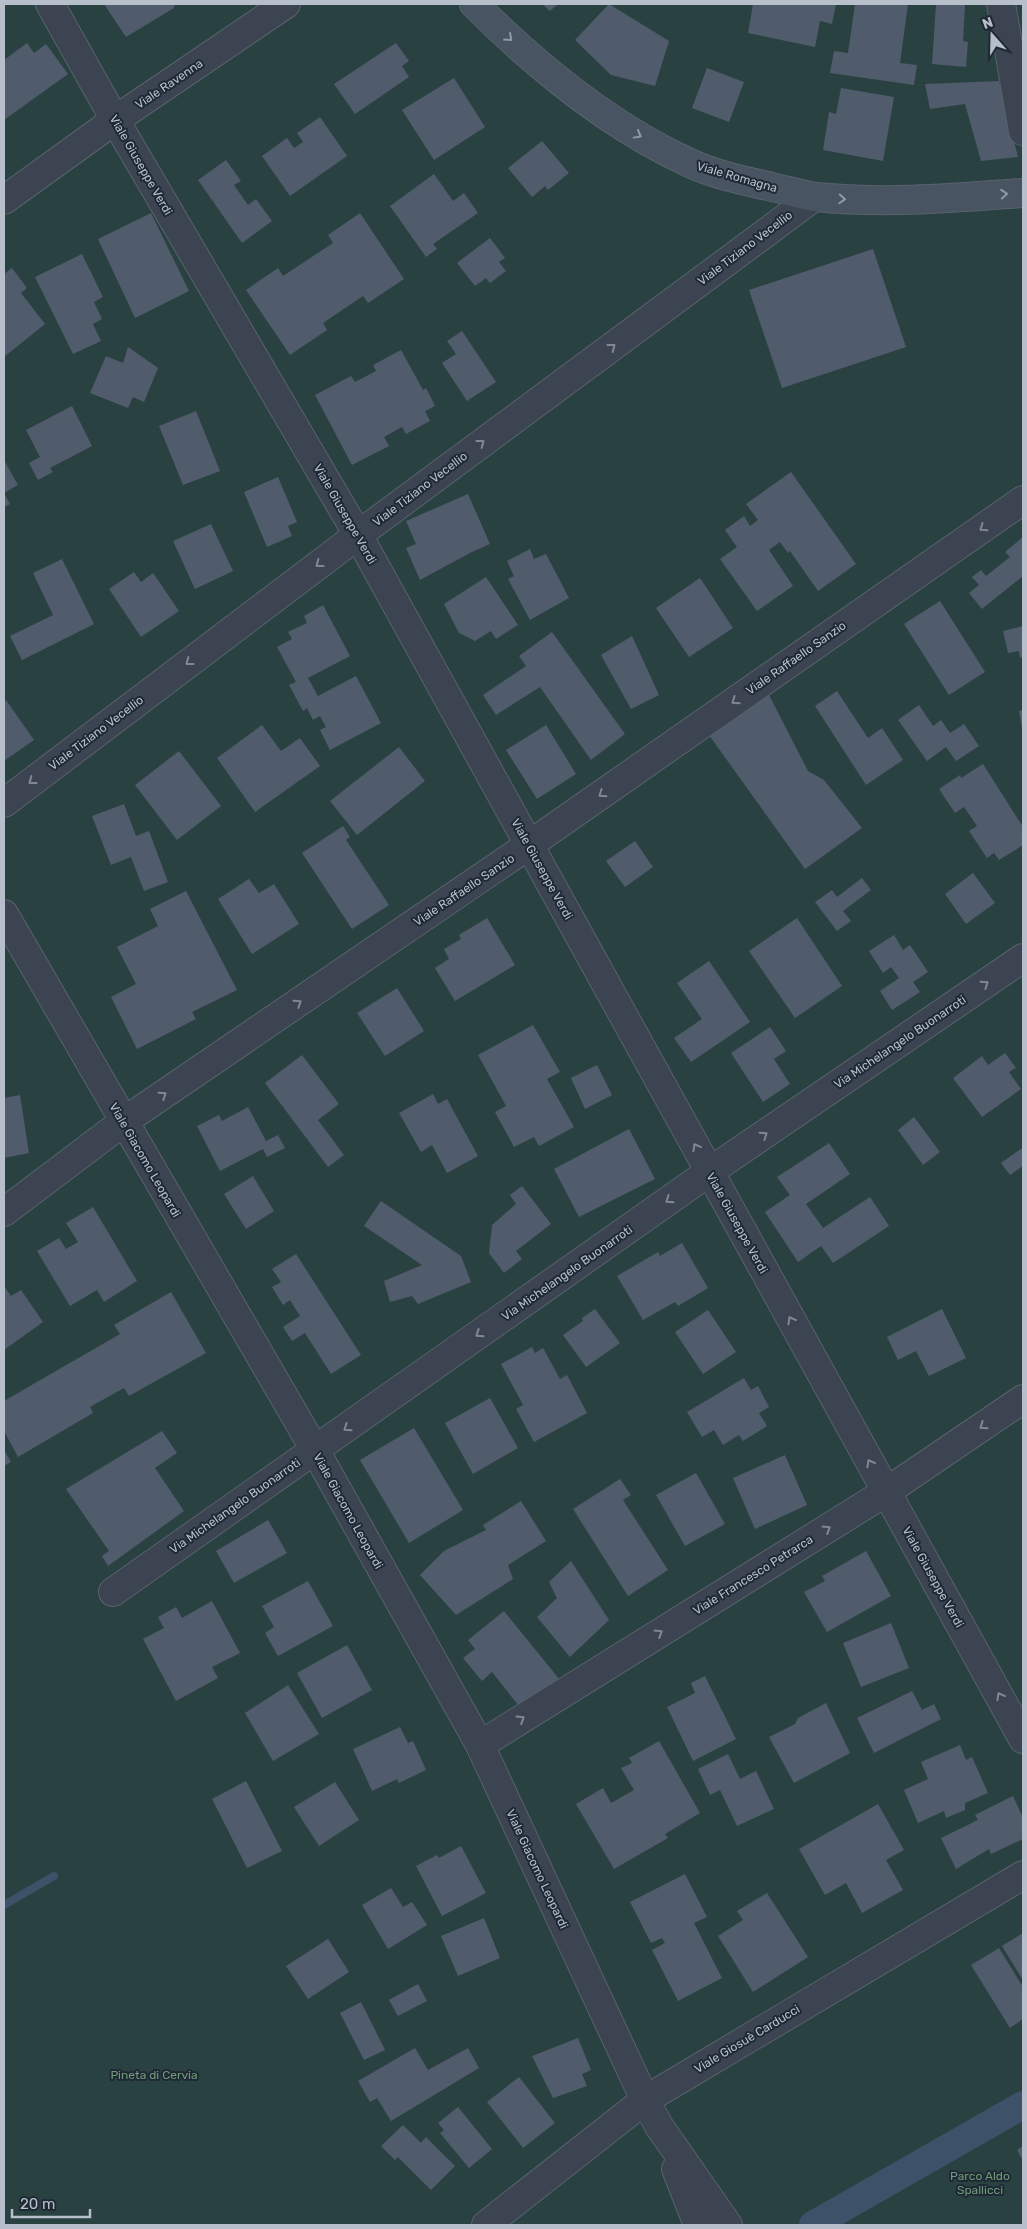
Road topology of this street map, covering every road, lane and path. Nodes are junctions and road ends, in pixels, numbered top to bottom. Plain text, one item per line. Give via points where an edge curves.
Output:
1 (50, 4) edge
2 (286, 4) edge
3 (474, 4) edge
4 (1001, 4) edge
5 (114, 120) junction
6 (1023, 130) edge
7 (1023, 193) edge
8 (814, 197) junction
9 (4, 200) edge
10 (1023, 500) edge
11 (358, 535) junction
12 (4, 803) edge
13 (529, 845) junction
14 (4, 914) edge
15 (1023, 958) edge
16 (123, 1122) junction
17 (709, 1172) junction
18 (4, 1212) edge
19 (1023, 1399) edge
20 (314, 1450) junction
21 (886, 1492) junction
22 (113, 1592) dead end
23 (1023, 1739) edge
24 (480, 1745) junction
25 (1023, 1875) edge
26 (645, 2100) junction
27 (659, 2126) junction
28 (486, 2225) edge
29 (698, 2225) edge
30 (728, 2225) edge

1 - 5 street, Viale Giuseppe Verdi
2 - 5 street, Viale Ravenna
3 -> 8 street, Viale Romagna via 558,79 621,126 693,165
4 - 6 street
5 - 9 street, Viale Ravenna
5 - 11 street, Viale Giuseppe Verdi
8 -> 7 street, Viale Romagna via 928,200
11 -> 8 street, Viale Tiziano Vecellio
10 -> 13 street, Viale Raffaello Sanzio
11 -> 12 street, Viale Tiziano Vecellio
11 - 13 street, Viale Giuseppe Verdi
16 -> 13 street, Viale Raffaello Sanzio
17 -> 13 street, Viale Giuseppe Verdi
14 - 16 street, Viale Giacomo Leopardi
17 -> 15 street, Via Michelangelo Buonarroti
16 - 18 street, Viale Raffaello Sanzio
16 - 20 street, Viale Giacomo Leopardi
17 -> 20 street, Via Michelangelo Buonarroti
21 -> 17 street, Viale Giuseppe Verdi
19 -> 21 street, Viale Francesco Petrarca
20 - 22 street, Via Michelangelo Buonarroti
20 - 24 street, Viale Giacomo Leopardi
23 -> 21 street, Viale Giuseppe Verdi
24 -> 21 street, Viale Francesco Petrarca
24 - 26 street, Viale Giacomo Leopardi
25 - 26 street, Viale Giosuè Carducci
26 - 27 street, Viale Giacomo Leopardi
26 - 28 street, Viale Giosuè Carducci
27 - 29 street, Viale Giacomo Leopardi
27 - 30 street, Viale Giacomo Leopardi

